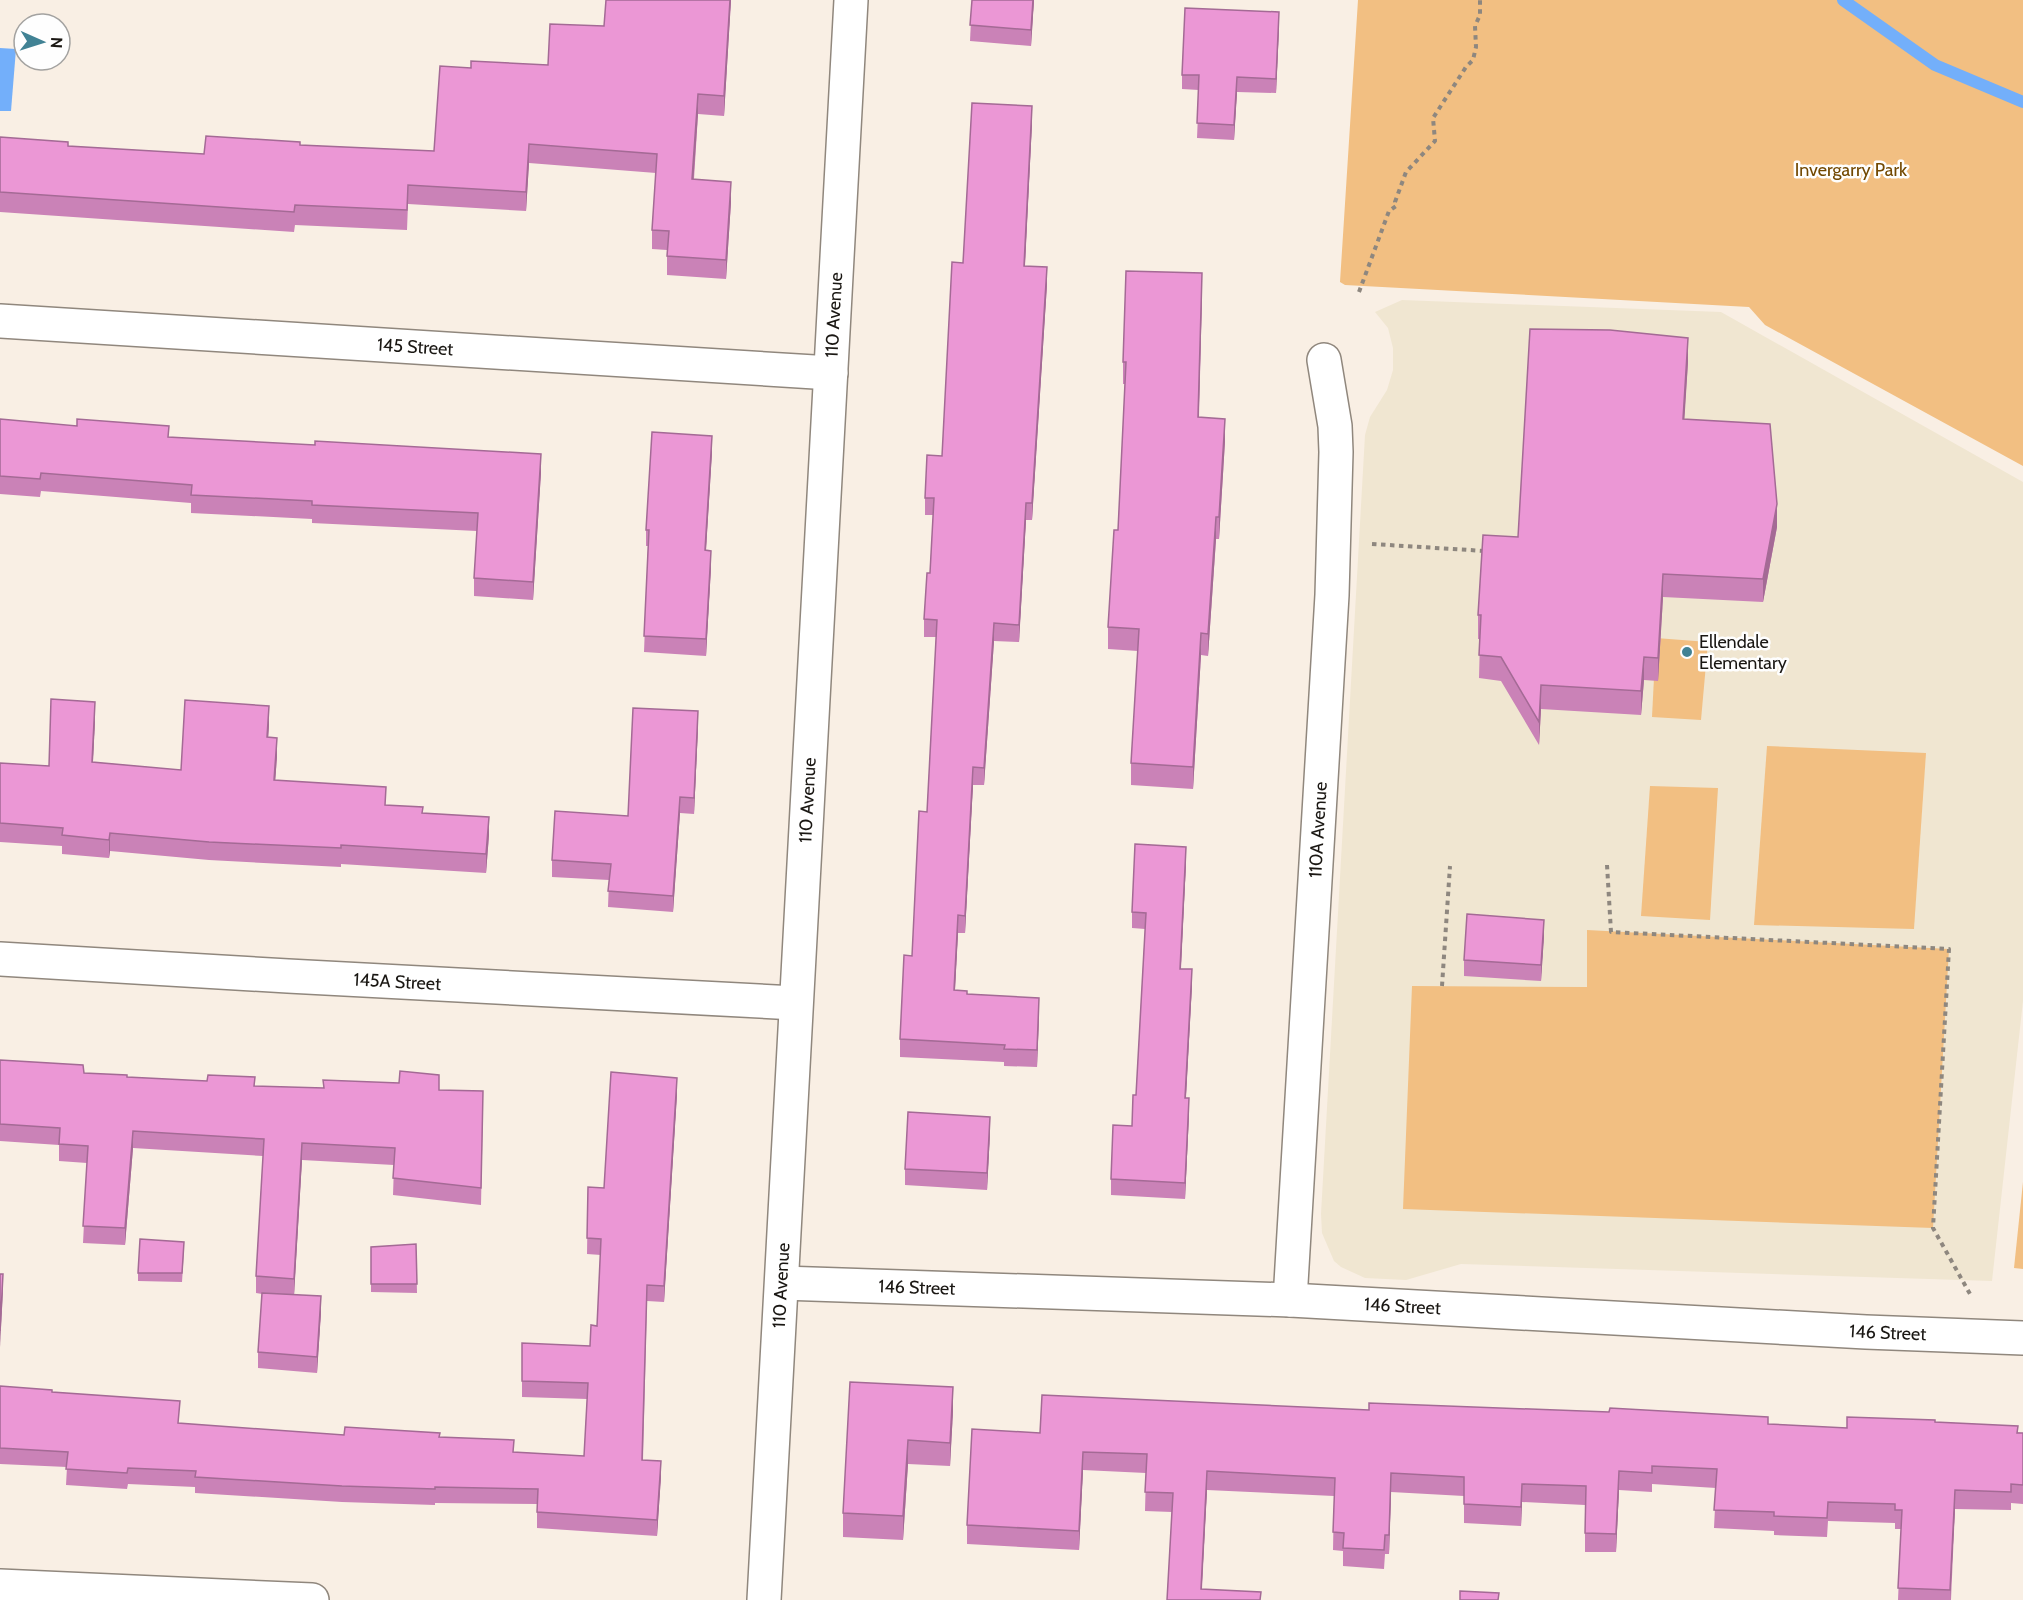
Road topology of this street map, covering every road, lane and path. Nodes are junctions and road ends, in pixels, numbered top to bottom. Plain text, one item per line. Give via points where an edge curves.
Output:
1 (851, 0) edge
2 (1480, 0) edge
3 (1359, 292) dead end
4 (0, 321) edge
5 (1324, 360) dead end
6 (831, 373) junction
7 (1372, 544) dead end
8 (1496, 552) edge
9 (1607, 865) dead end
10 (1450, 866) dead end
11 (0, 959) edge
12 (1442, 986) dead end
13 (795, 1003) junction
14 (782, 1283) junction
15 (1970, 1294) dead end
16 (1290, 1300) junction
17 (2023, 1338) edge
18 (0, 1586) edge
19 (87, 1594) edge
20 (312, 1600) edge
21 (764, 1600) edge

1 - 6 street, 110 Avenue
2 - 3 path via 1473,60 1433,118 1435,141 1406,172
4 - 6 street, 145 Street
5 - 16 street, 110A Avenue via 1335,426 1333,583
6 - 13 street, 110 Avenue
7 - 8 path
9 - 15 path via 1611,932 1949,949 1933,1228
10 - 12 path
11 - 13 street, 145A Street
13 - 14 street, 110 Avenue
14 - 16 street, 146 Street
14 - 21 street, 110 Avenue
16 - 17 street, 146 Street
18 - 19 street
19 - 20 street

